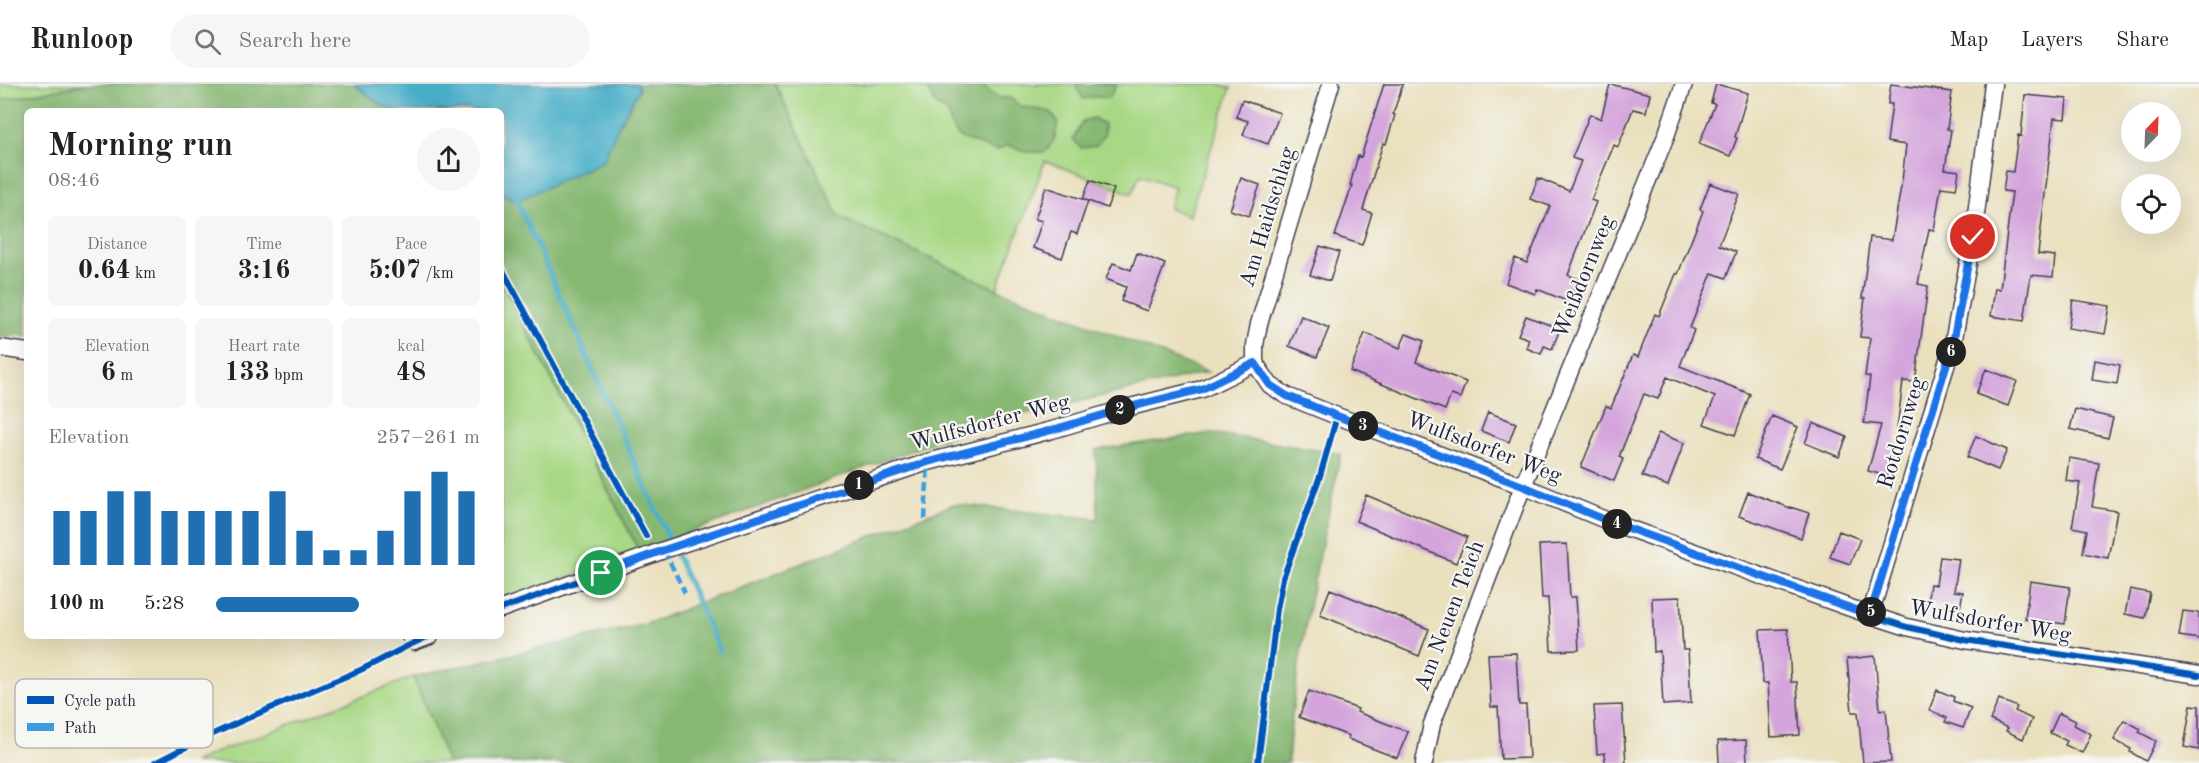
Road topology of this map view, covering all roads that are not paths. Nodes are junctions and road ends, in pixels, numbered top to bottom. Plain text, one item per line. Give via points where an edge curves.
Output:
1 (1331, 84) edge
2 (1684, 84) edge
3 (1993, 84) edge
4 (0, 348) edge
5 (24, 352) edge
6 (1255, 363) junction
7 (1523, 486) junction
8 (504, 608) edge
9 (1870, 615) junction
10 (2199, 675) edge
11 (1430, 761) edge

1 - 6 street, Am Haidschlag via 1260,324
2 - 7 street, Weißdornweg
3 - 9 street, Rotdornweg via 1973,237 1953,343
4 - 5 street
6 - 7 street, Wulfsdorfer Weg via 1270,385 1287,396
6 - 8 street, Wulfsdorfer Weg via 1202,389 928,462
7 - 9 street, Wulfsdorfer Weg via 1608,521
7 - 11 street, Am Neuen Teich via 1432,724
9 - 10 street, Wulfsdorfer Weg via 1965,640

